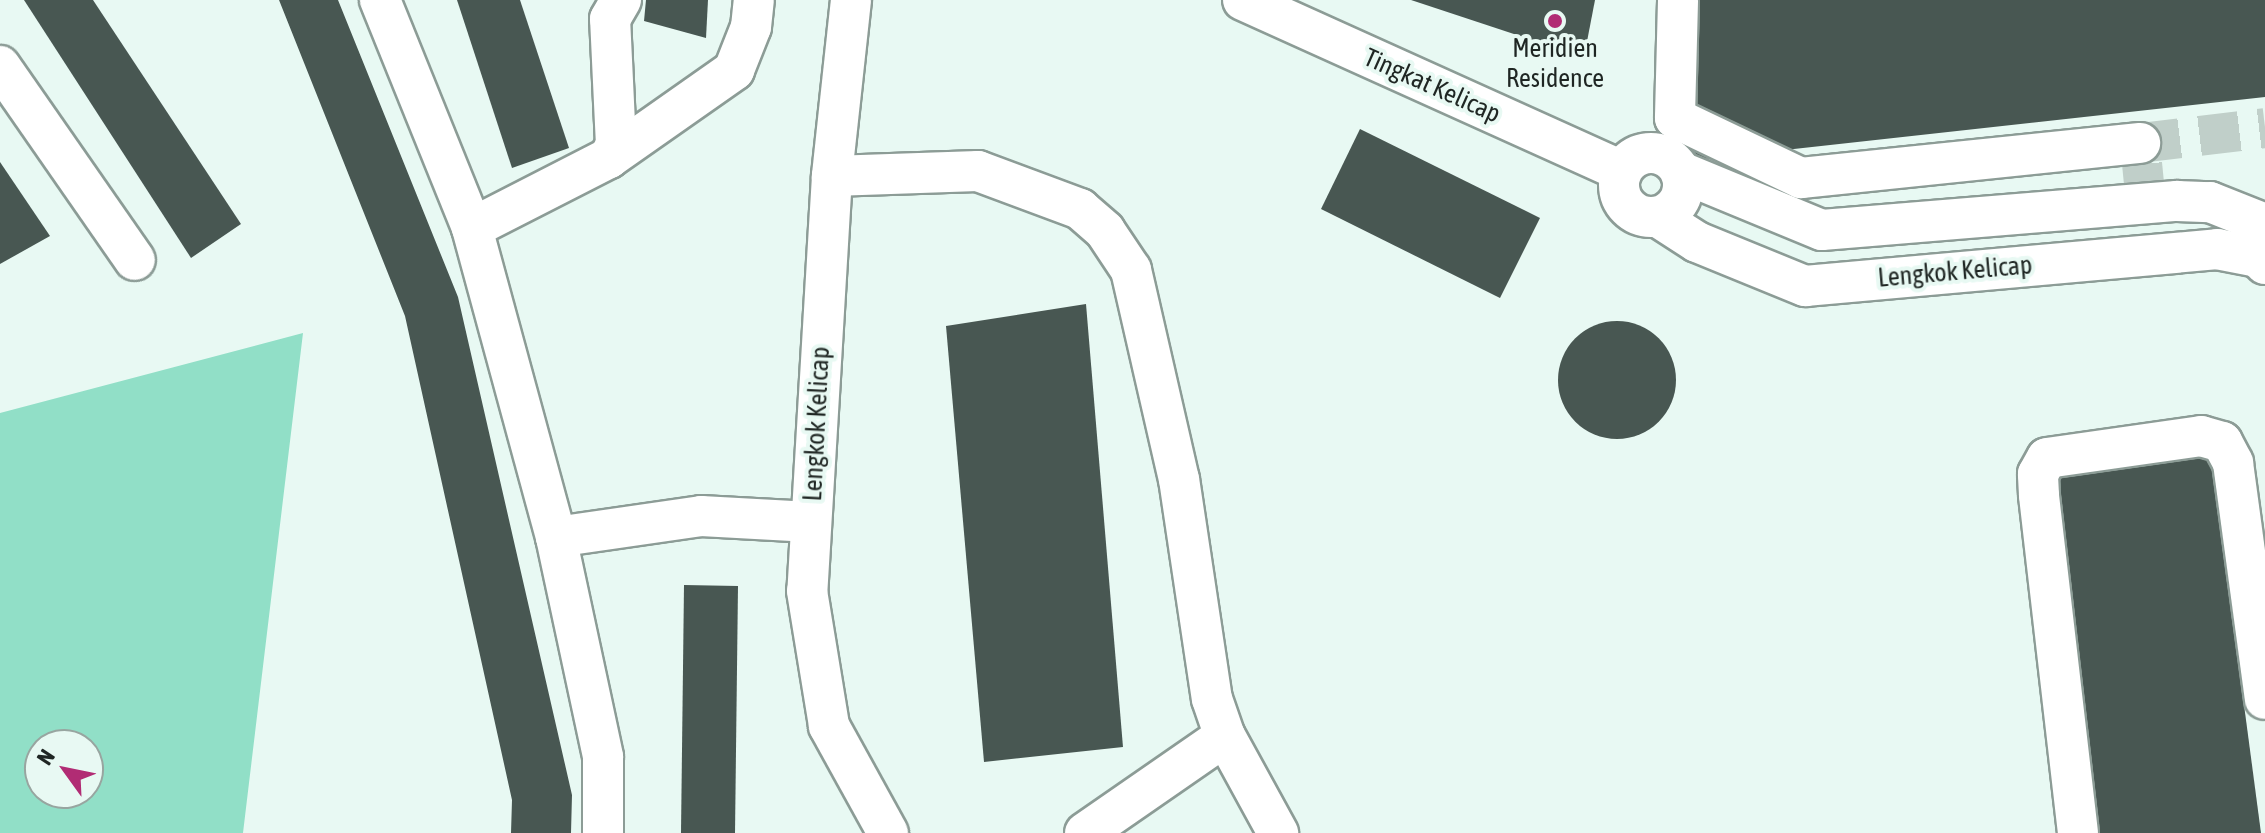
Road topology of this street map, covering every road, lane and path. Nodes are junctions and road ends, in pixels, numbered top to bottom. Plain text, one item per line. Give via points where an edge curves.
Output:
1 (380, 0) edge
2 (754, 0) edge
3 (851, 0) edge
4 (1243, 0) edge
5 (1678, 1) edge
6 (605, 6) edge
7 (0, 66) edge
8 (2140, 143) dead end
9 (2077, 150) junction
10 (609, 158) junction
11 (1621, 171) junction
12 (1681, 172) junction
13 (832, 176) junction
14 (2085, 209) junction
15 (1658, 217) junction
16 (2265, 224) edge
17 (472, 228) junction
18 (135, 260) dead end
19 (2265, 264) edge
20 (811, 522) junction
21 (556, 537) junction
22 (2265, 699) edge
23 (1225, 736) junction
24 (1268, 829) edge
25 (603, 833) edge
26 (888, 833) edge
27 (1085, 833) edge
28 (2078, 833) edge

1 - 17 street
2 - 10 street via 751,27 734,70
3 - 13 street, Lengkok Kelicap
4 - 11 street, Tingkat Kelicap
5 - 9 street via 1675,118 1801,178
6 - 10 street via 616,145
7 - 18 street
8 - 9 street
9 - 14 street
10 - 17 street
11 - 12 street via 1633,157 1652,152 1669,158
11 - 15 street via 1618,189 1625,206 1640,216
12 - 14 street, Lengkok Kelicap via 1822,230
12 - 15 street via 1682,191 1674,208
13 - 20 street, Lengkok Kelicap
13 - 23 street via 978,171 1080,209 1105,231 1131,270 1179,479 1212,699
14 - 16 street, Lengkok Kelicap via 2210,202
15 - 19 street, Lengkok Kelicap via 1697,242 1805,286 2217,249 2258,257
17 - 21 street
20 - 21 street via 701,516
20 - 26 street, Lengkok Kelicap via 807,591 829,726
21 - 25 street via 603,757
22 - 28 street via 2233,463 2222,442 2201,436 2047,458 2038,474 2039,495
23 - 24 street
23 - 27 street

